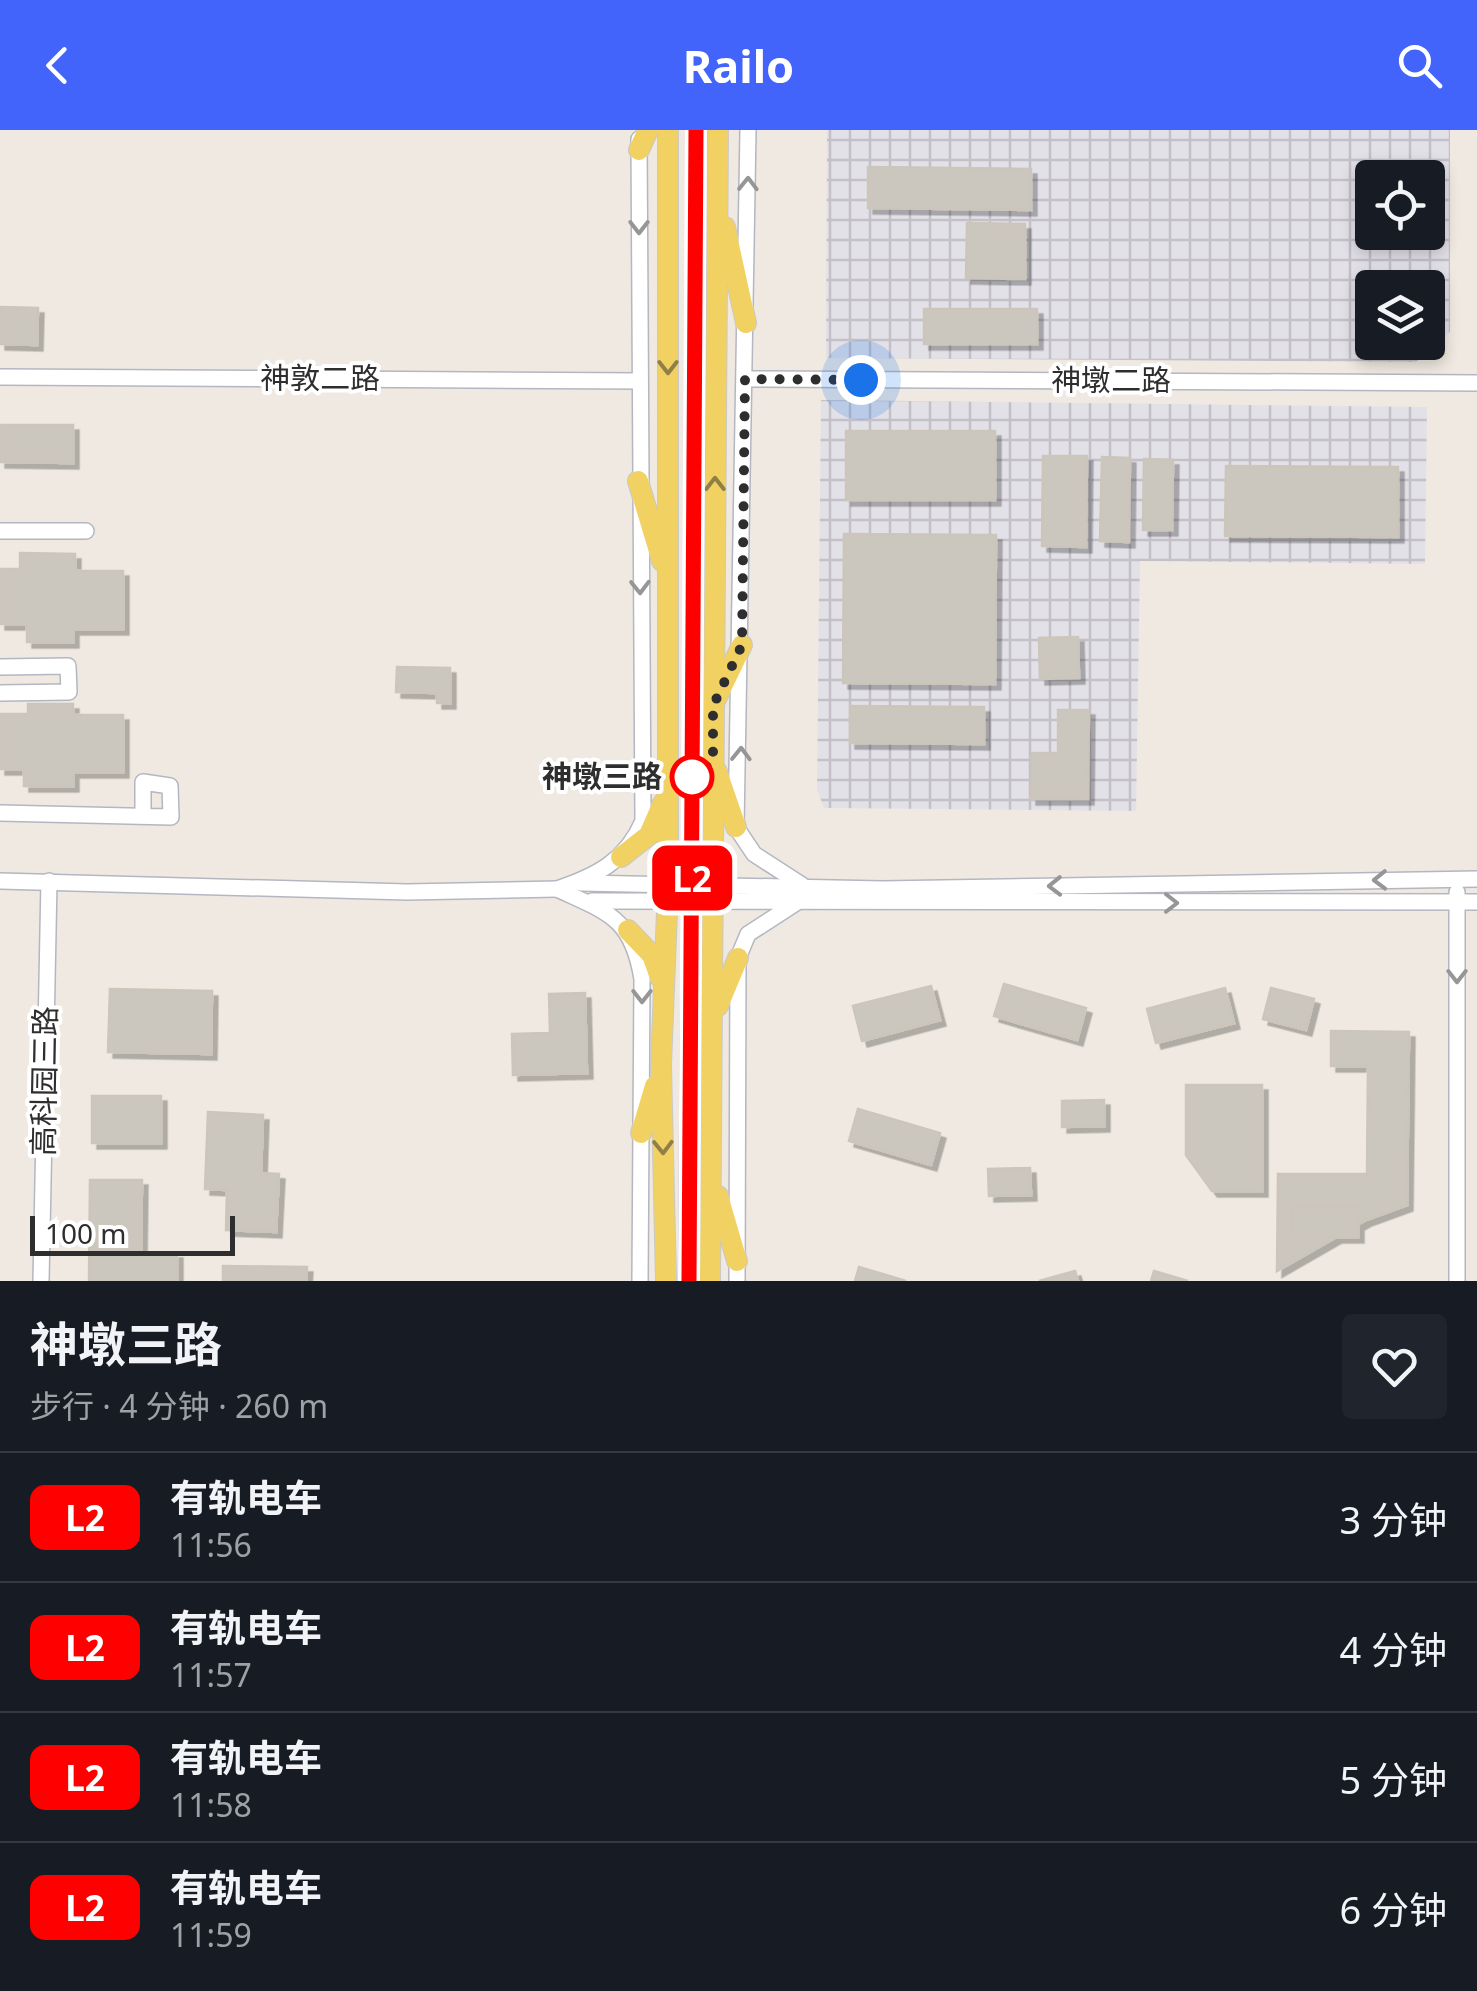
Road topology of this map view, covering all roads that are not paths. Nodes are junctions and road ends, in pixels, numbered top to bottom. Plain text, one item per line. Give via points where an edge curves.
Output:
1 (648, 130) edge
2 (668, 130) edge
3 (718, 130) edge
4 (748, 130) edge
5 (638, 140) edge
6 (717, 192) junction
7 (746, 322) junction
8 (0, 377) edge
9 (745, 379) junction
10 (640, 382) junction
11 (1477, 384) edge
12 (638, 481) junction
13 (0, 531) edge
14 (86, 531) dead end
15 (668, 582) junction
16 (742, 645) junction
17 (0, 667) edge
18 (0, 693) edge
19 (713, 706) junction
20 (668, 761) junction
21 (713, 762) junction
22 (0, 813) edge
23 (142, 816) dead end
24 (736, 826) junction
25 (621, 858) junction
26 (1457, 878) junction
27 (1477, 878) edge
28 (0, 881) edge
29 (50, 882) junction
30 (575, 883) junction
31 (805, 887) junction
32 (556, 889) junction
33 (711, 894) junction
34 (667, 895) junction
35 (584, 901) junction
36 (1457, 902) junction
37 (1477, 902) edge
38 (797, 903) junction
39 (628, 930) junction
40 (738, 958) junction
41 (662, 985) junction
42 (710, 1032) junction
43 (661, 1065) junction
44 (641, 1134) junction
45 (710, 1172) junction
46 (737, 1271) edge
47 (42, 1281) edge
48 (640, 1281) edge
49 (666, 1281) edge
50 (710, 1281) edge
51 (1457, 1281) edge

1 - 5 main road
2 -> 15 main road
3 - 6 main road
7 -> 4 street
5 -> 10 street
6 - 7 main road
19 -> 6 main road
7 - 9 street
8 - 10 street, 神敦二路
9 - 11 street, 神墩二路
9 - 16 street
10 - 12 street
12 - 15 main road
12 -> 25 street via 644,804 636,836
13 - 14 street
15 - 20 main road
16 - 19 main road
24 -> 16 street
17 - 18 street via 68,666 69,692
19 - 21 main road
20 - 25 main road via 663,807 649,835
20 - 34 main road
21 - 24 main road
21 - 33 main road
22 - 23 street
24 - 31 street via 754,854
25 - 30 street
26 - 27 street
26 -> 31 street
26 - 36 street
28 - 29 street
29 - 32 street via 408,892
29 - 47 street, 高科园三路
30 - 32 street
30 - 34 street
31 - 33 street
32 - 35 street
33 - 34 street
33 - 38 street
33 - 42 main road
34 - 35 street
34 - 41 main road
35 - 39 street
36 - 37 street
38 -> 36 street
36 -> 51 street
38 - 40 street via 748,934
39 - 41 main road via 652,955
39 -> 44 street via 642,979
40 - 42 main road
40 - 46 street
41 - 43 main road
42 - 45 main road
43 - 44 main road
43 -> 49 main road
44 - 48 street
45 - 46 main road
45 - 50 main road

